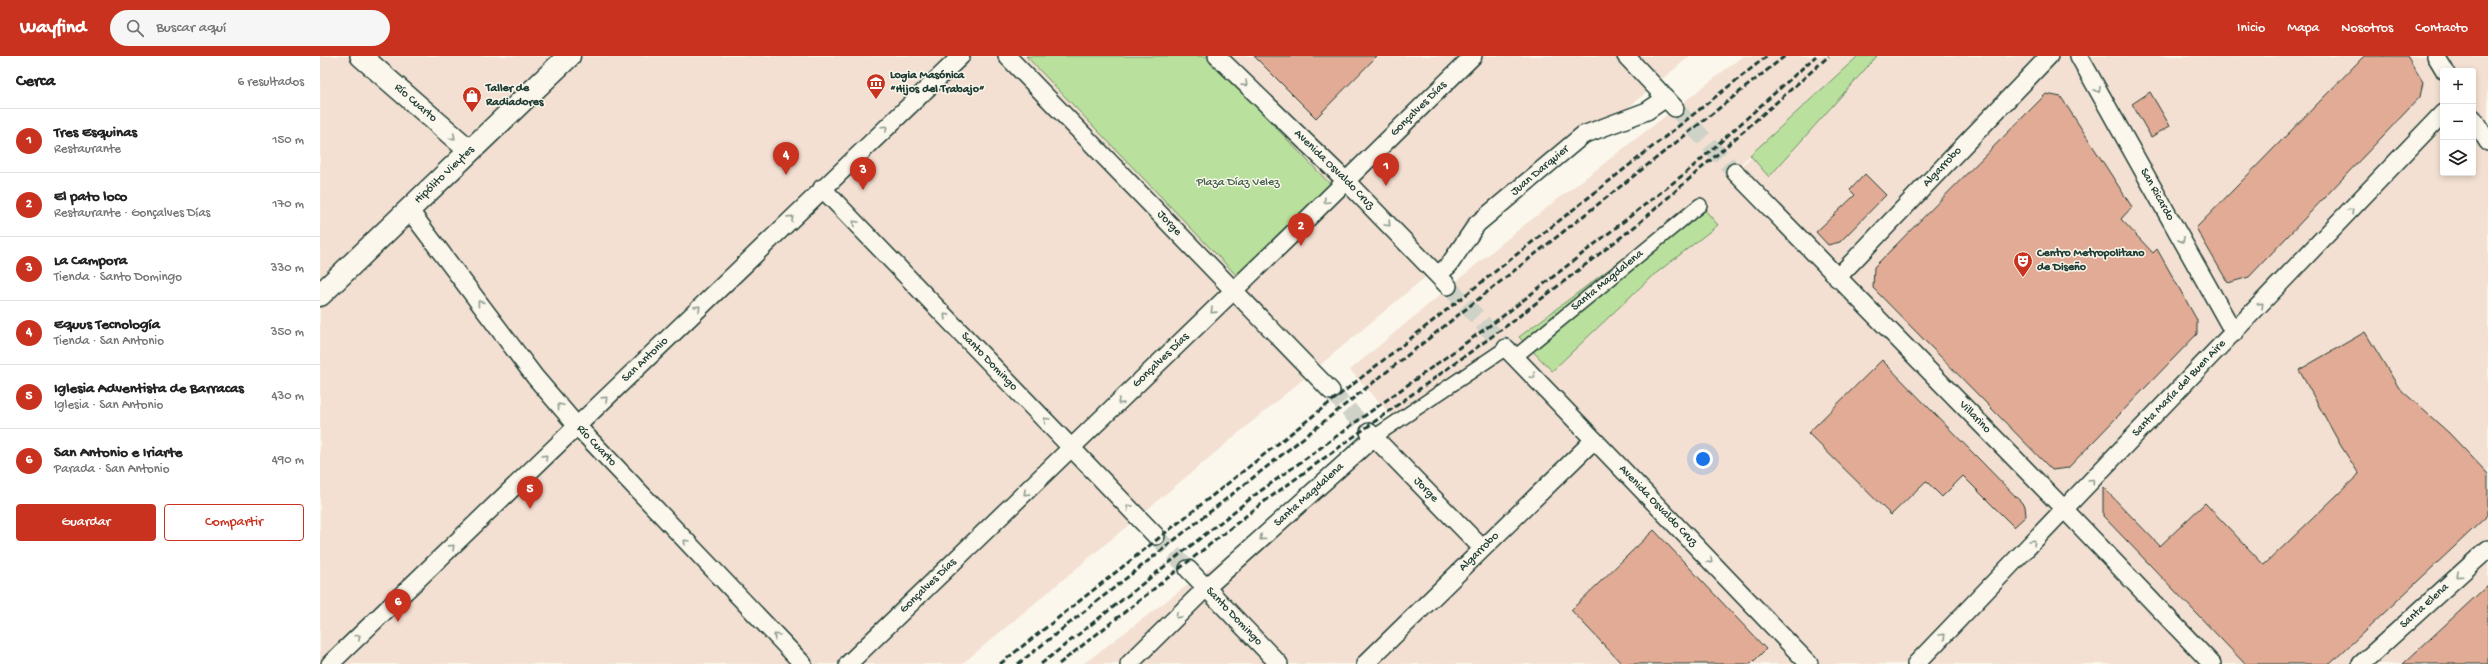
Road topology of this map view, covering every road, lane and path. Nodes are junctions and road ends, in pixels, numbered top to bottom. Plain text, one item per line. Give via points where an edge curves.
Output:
1 (361, 56) edge
2 (569, 56) edge
3 (961, 56) edge
4 (1007, 56) edge
5 (1217, 56) edge
6 (1473, 56) edge
7 (1626, 56) edge
8 (2049, 56) edge
9 (2079, 56) edge
10 (2436, 56) edge
11 (2443, 68) edge
12 (2440, 116) edge
13 (2476, 123) edge
14 (2488, 142) edge
15 (470, 151) junction
16 (1735, 172) tunnel mouth
17 (1346, 181) junction
18 (822, 188) junction
19 (1700, 205) dead end
20 (410, 211) junction
21 (1837, 278) junction
22 (1443, 280) joint
23 (1234, 291) junction
24 (320, 295) edge
25 (2234, 333) junction
26 (1510, 353) junction
27 (1331, 391) tunnel mouth
28 (577, 426) junction
29 (1372, 434) junction
30 (1594, 440) junction
31 (1073, 448) junction
32 (2064, 509) junction
33 (1156, 536) tunnel mouth
34 (1482, 548) junction
35 (2488, 549) edge
36 (1188, 569) tunnel mouth
37 (1206, 588) junction
38 (330, 664) edge
39 (803, 664) edge
40 (848, 664) edge
41 (1129, 664) edge
42 (1279, 664) edge
43 (1365, 664) edge
44 (1809, 664) edge
45 (1916, 664) edge
46 (2212, 664) edge
47 (2361, 664) edge

1 -> 15 street, Río Cuarto
2 - 15 main road, Hipólito Vieytes
18 -> 3 street, San Antonio
4 - 23 street, Jorge
5 -> 17 street, Avenida Osvaldo Cruz
6 - 17 street, Gonçalves Días
7 - 22 street, Juan Darquier via 1671,103 1583,136 1477,224
8 - 21 street, Algarrobo
9 -> 25 street, San Ricardo
10 - 11 street
25 -> 12 street, Santa María del Buen Aire
13 - 14 street
15 - 20 main road, Hipólito Vieytes
16 - 21 street, Villarino
17 -> 22 street, Avenida Osvaldo Cruz
17 -> 23 street, Gonçalves Días
28 -> 18 street, San Antonio
31 -> 18 street, Santo Domingo
19 - 26 street, Santa Magdalena
20 - 24 main road, Hipólito Vieytes
28 -> 20 street, Río Cuarto via 536,377
21 - 32 street, Villarino
23 - 27 street, Jorge
23 -> 31 street, Gonçalves Días
32 -> 25 street, Santa María del Buen Aire
26 - 29 street, Santa Magdalena
26 -> 30 street, Avenida Osvaldo Cruz
38 -> 28 street, San Antonio
39 -> 28 street, Río Cuarto
29 - 34 street, Jorge
29 -> 37 street, Santa Magdalena
30 - 34 street, Algarrobo
30 -> 44 street, Avenida Osvaldo Cruz
33 -> 31 street, Santo Domingo
31 -> 40 street, Gonçalves Días
45 -> 32 street, Santa María del Buen Aire
32 - 46 street, Villarino
34 - 43 street, Algarrobo
35 -> 47 street, Santa Elena
36 - 37 street, Santo Domingo
37 -> 41 street, Santa Magdalena
37 - 42 street, Santo Domingo

